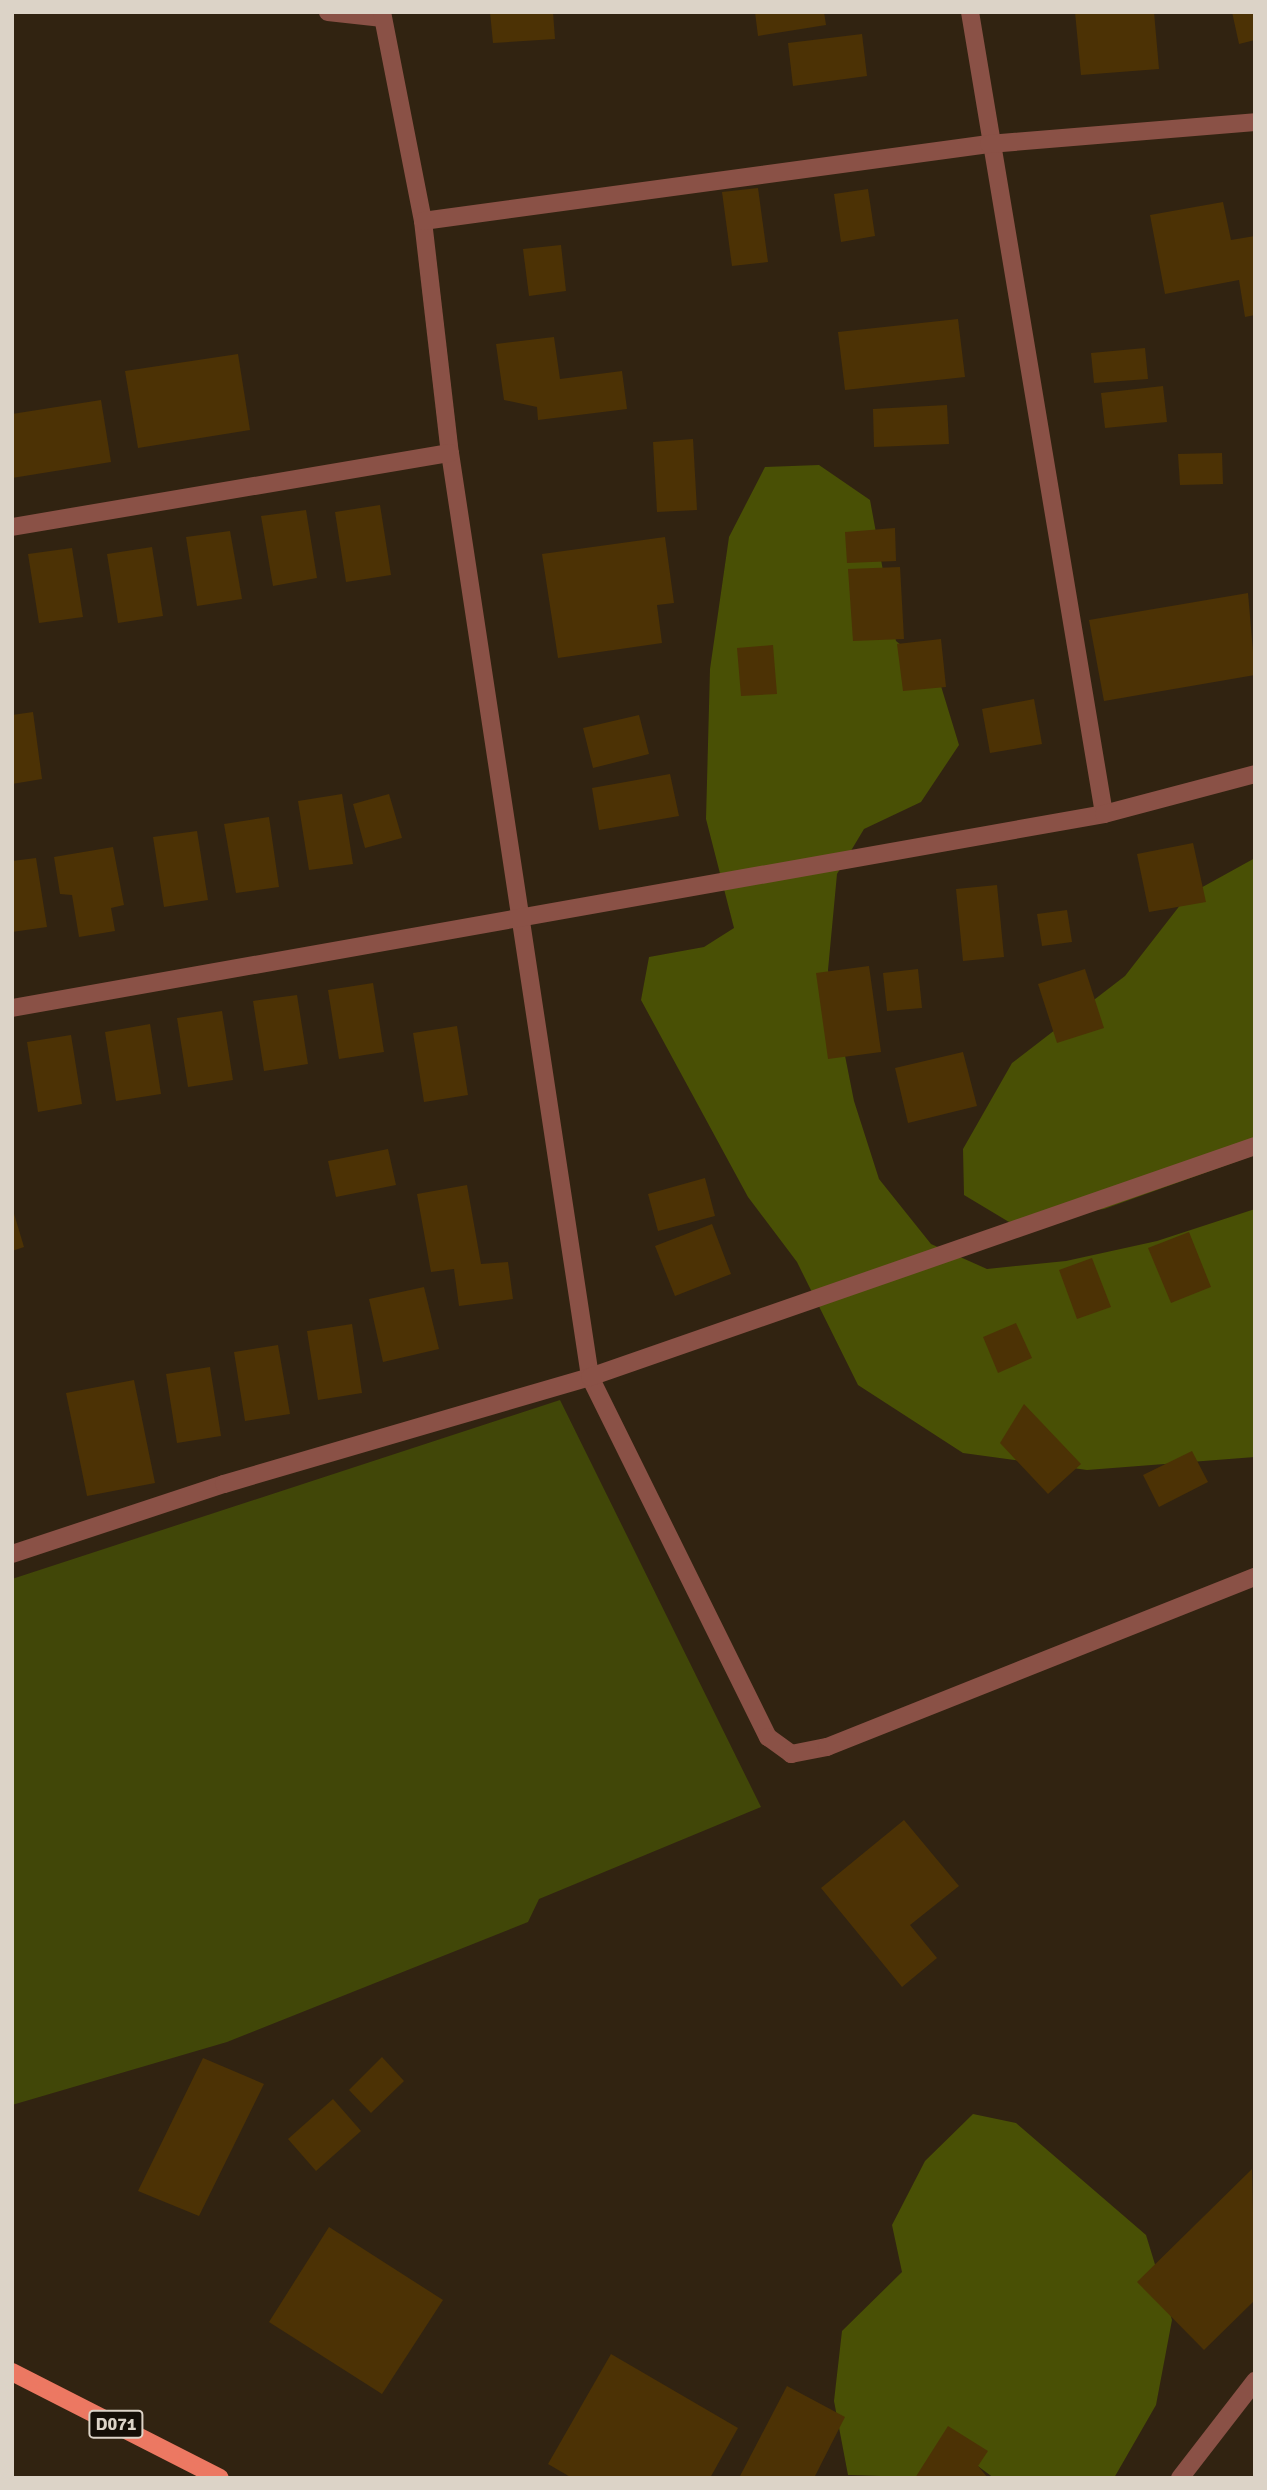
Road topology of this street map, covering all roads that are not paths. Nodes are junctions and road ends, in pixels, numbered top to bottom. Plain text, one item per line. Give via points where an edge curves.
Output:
1 (328, 12) edge
2 (970, 12) edge
3 (383, 15) edge
4 (1255, 122) edge
5 (989, 144) junction
6 (423, 222) junction
7 (450, 453) junction
8 (12, 527) edge
9 (1255, 774) edge
10 (1104, 814) junction
11 (525, 918) junction
12 (12, 1008) edge
13 (1255, 1146) edge
14 (590, 1377) junction
15 (12, 1554) edge
16 (1255, 1577) edge
17 (12, 2372) edge
18 (1255, 2381) edge
19 (220, 2478) edge
20 (1180, 2478) edge

1 - 3 street
2 - 5 street
3 - 6 street
4 - 5 street
5 - 6 street
5 - 10 street
6 - 7 street
7 - 8 street
7 - 11 street
9 - 10 street
10 - 11 street
11 - 12 street
11 - 14 street
13 - 14 street
14 - 15 street via 224,1484
14 - 16 street via 768,1737 791,1754 827,1747
17 - 19 main road, D071
18 - 20 street

